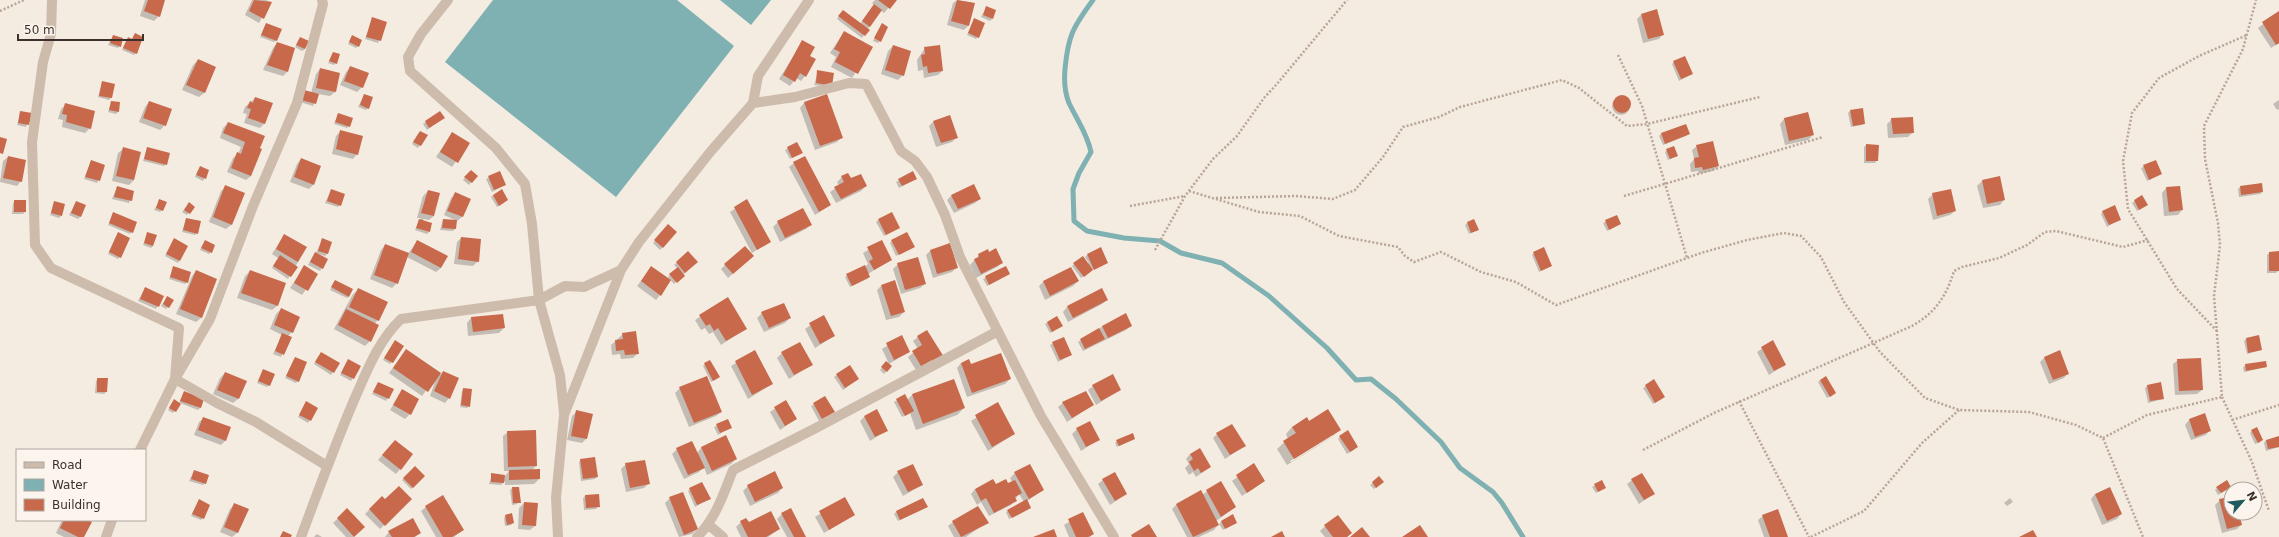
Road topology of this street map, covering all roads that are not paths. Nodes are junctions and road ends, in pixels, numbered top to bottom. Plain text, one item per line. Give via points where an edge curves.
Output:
1 (52, 0) edge
2 (322, 0) edge
3 (448, 0) edge
4 (809, 0) edge
5 (753, 103) junction
6 (621, 270) junction
7 (539, 300) junction
8 (998, 331) junction
9 (175, 379) junction
10 (564, 415) junction
11 (140, 449) edge
12 (327, 466) junction
13 (112, 521) edge
14 (709, 525) junction
15 (106, 537) edge
16 (301, 537) edge
17 (558, 537) edge
18 (697, 537) edge
19 (723, 537) edge
20 (1114, 537) edge

1 - 9 street via 51,34 43,62 32,142 36,245 51,268 179,328
2 - 9 street via 296,103 210,319
3 - 7 street via 421,34 408,57 410,71 496,148 525,184 532,224
4 - 5 street via 758,76
5 - 6 street via 711,151 639,242
5 - 8 street via 849,83 866,84 901,151 916,161 927,177 945,215 960,257
6 - 7 street via 584,287 565,286
6 - 10 street
7 - 10 street via 560,375
7 - 12 street via 401,319 390,330 371,361
8 - 14 street via 733,470 717,512
8 - 20 street via 1041,416
9 - 11 street
9 - 12 street via 256,422
10 - 17 street via 556,498
12 - 16 street
13 - 15 street
14 - 18 street
14 - 19 street

